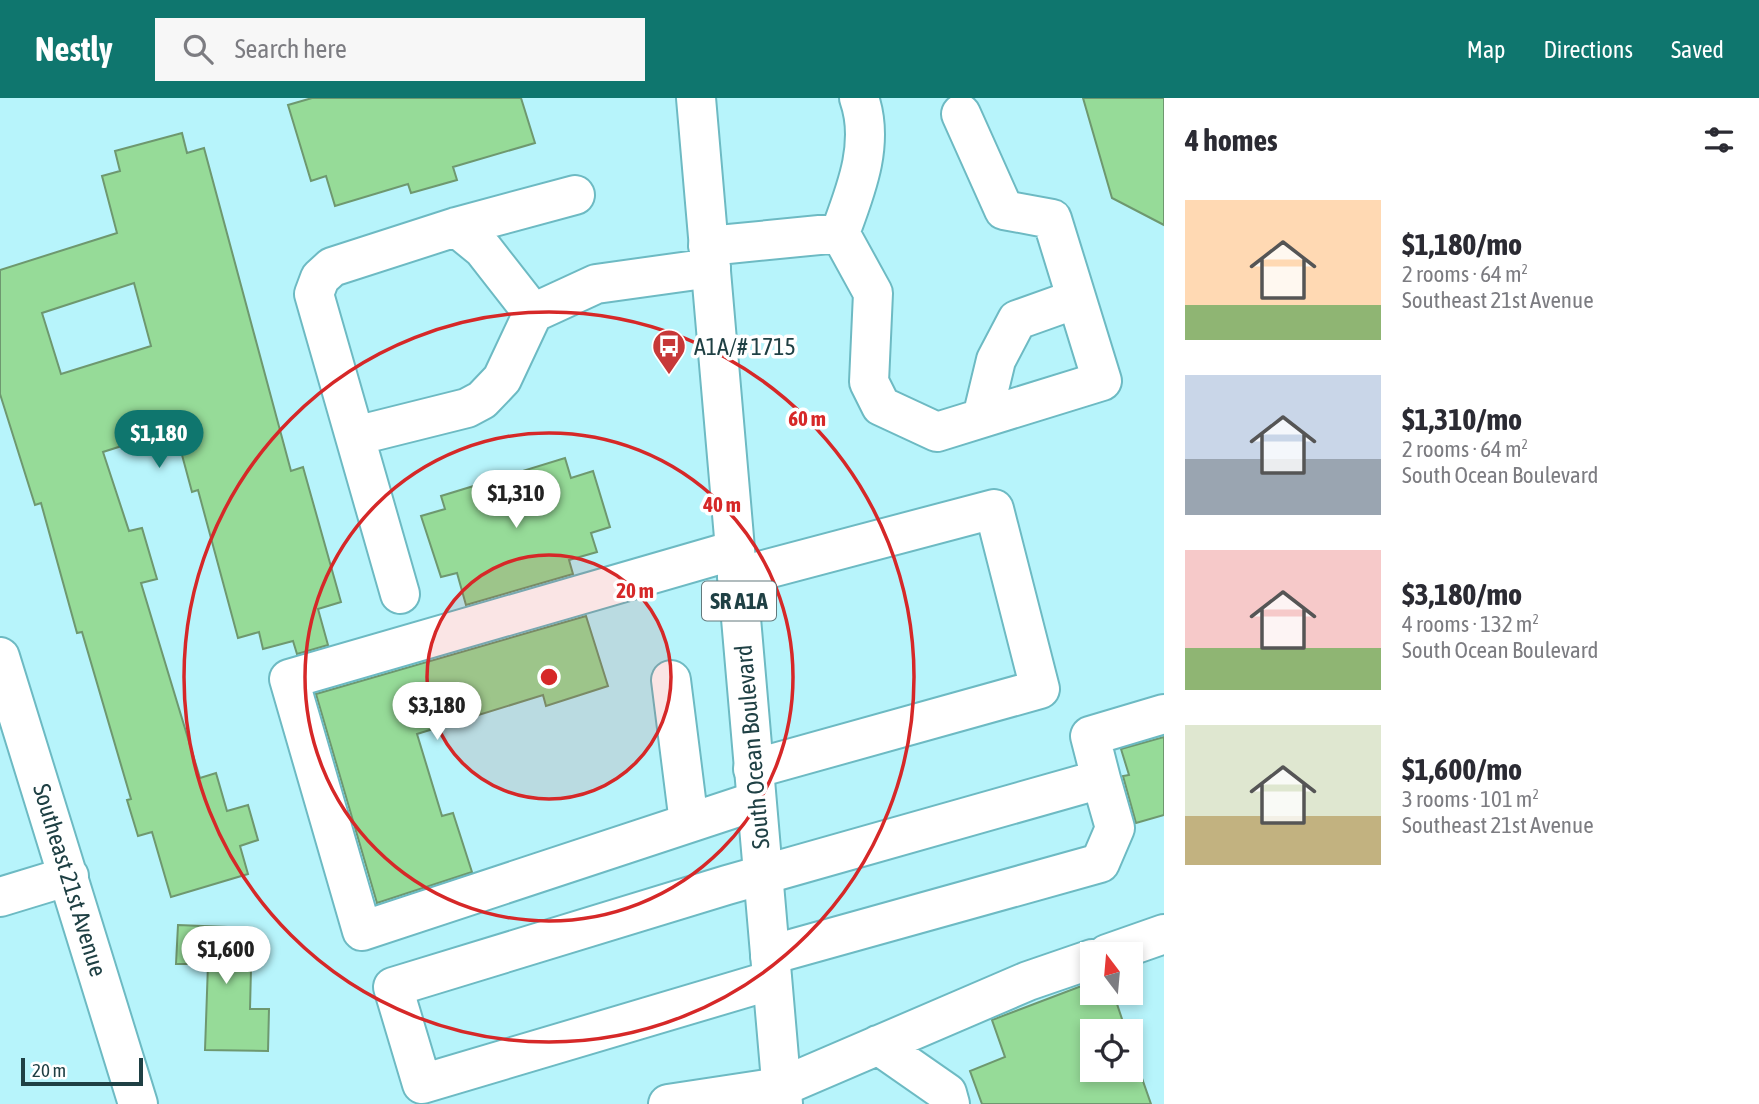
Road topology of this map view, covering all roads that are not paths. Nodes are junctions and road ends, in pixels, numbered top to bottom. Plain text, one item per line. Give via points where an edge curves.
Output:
1 (696, 98) edge
2 (859, 98) edge
3 (961, 114) dead end
4 (575, 195) dead end
5 (456, 227) junction
6 (840, 233) junction
7 (710, 257) junction
8 (1076, 299) junction
9 (534, 313) junction
10 (982, 418) junction
11 (355, 436) junction
12 (736, 563) junction
13 (400, 594) dead end
14 (0, 657) edge
15 (671, 680) dead end
16 (1164, 714) edge
17 (1101, 779) junction
18 (755, 785) junction
19 (689, 823) junction
20 (763, 875) junction
21 (69, 876) junction
22 (0, 897) edge
23 (1164, 934) edge
24 (1141, 942) edge
25 (1080, 963) edge
26 (771, 967) junction
27 (878, 1045) junction
28 (782, 1096) edge
29 (138, 1104) edge
30 (668, 1104) edge
31 (950, 1104) edge

1 - 7 main road, South Ocean Boulevard / SR A1A
2 - 6 main road via 865,117 862,164
3 - 8 main road via 1004,209 1052,219
4 - 5 main road
5 - 9 main road via 483,249
5 - 11 main road via 332,267 320,278 314,294
6 - 7 main road
6 - 10 main road via 873,293 869,382 881,405 937,432
7 - 9 main road via 596,284
7 - 12 main road, South Ocean Boulevard / SR A1A
8 - 10 main road via 1017,320 996,360
8 - 10 main road via 1102,381
9 - 11 main road via 502,379 482,400 467,408
11 - 13 main road
12 - 18 main road, South Ocean Boulevard / SR A1A
12 - 18 main road via 994,509 1040,689
12 - 19 main road via 289,679 362,931
14 - 21 main road, Southeast 21st Avenue
15 - 19 main road
16 - 17 main road via 1090,736
17 - 20 main road
17 - 26 main road via 1115,828 1100,863
18 - 19 main road
18 - 20 main road, South Ocean Boulevard / SR A1A
20 - 26 main road, South Ocean Boulevard / SR A1A
20 - 26 main road via 393,987 422,1084
21 - 22 main road
21 - 29 main road, Southeast 21st Avenue
23 - 24 main road
25 - 27 main road
26 - 28 main road, South Ocean Boulevard / SR A1A
27 - 28 main road
27 - 31 main road via 947,1093
28 - 30 main road

